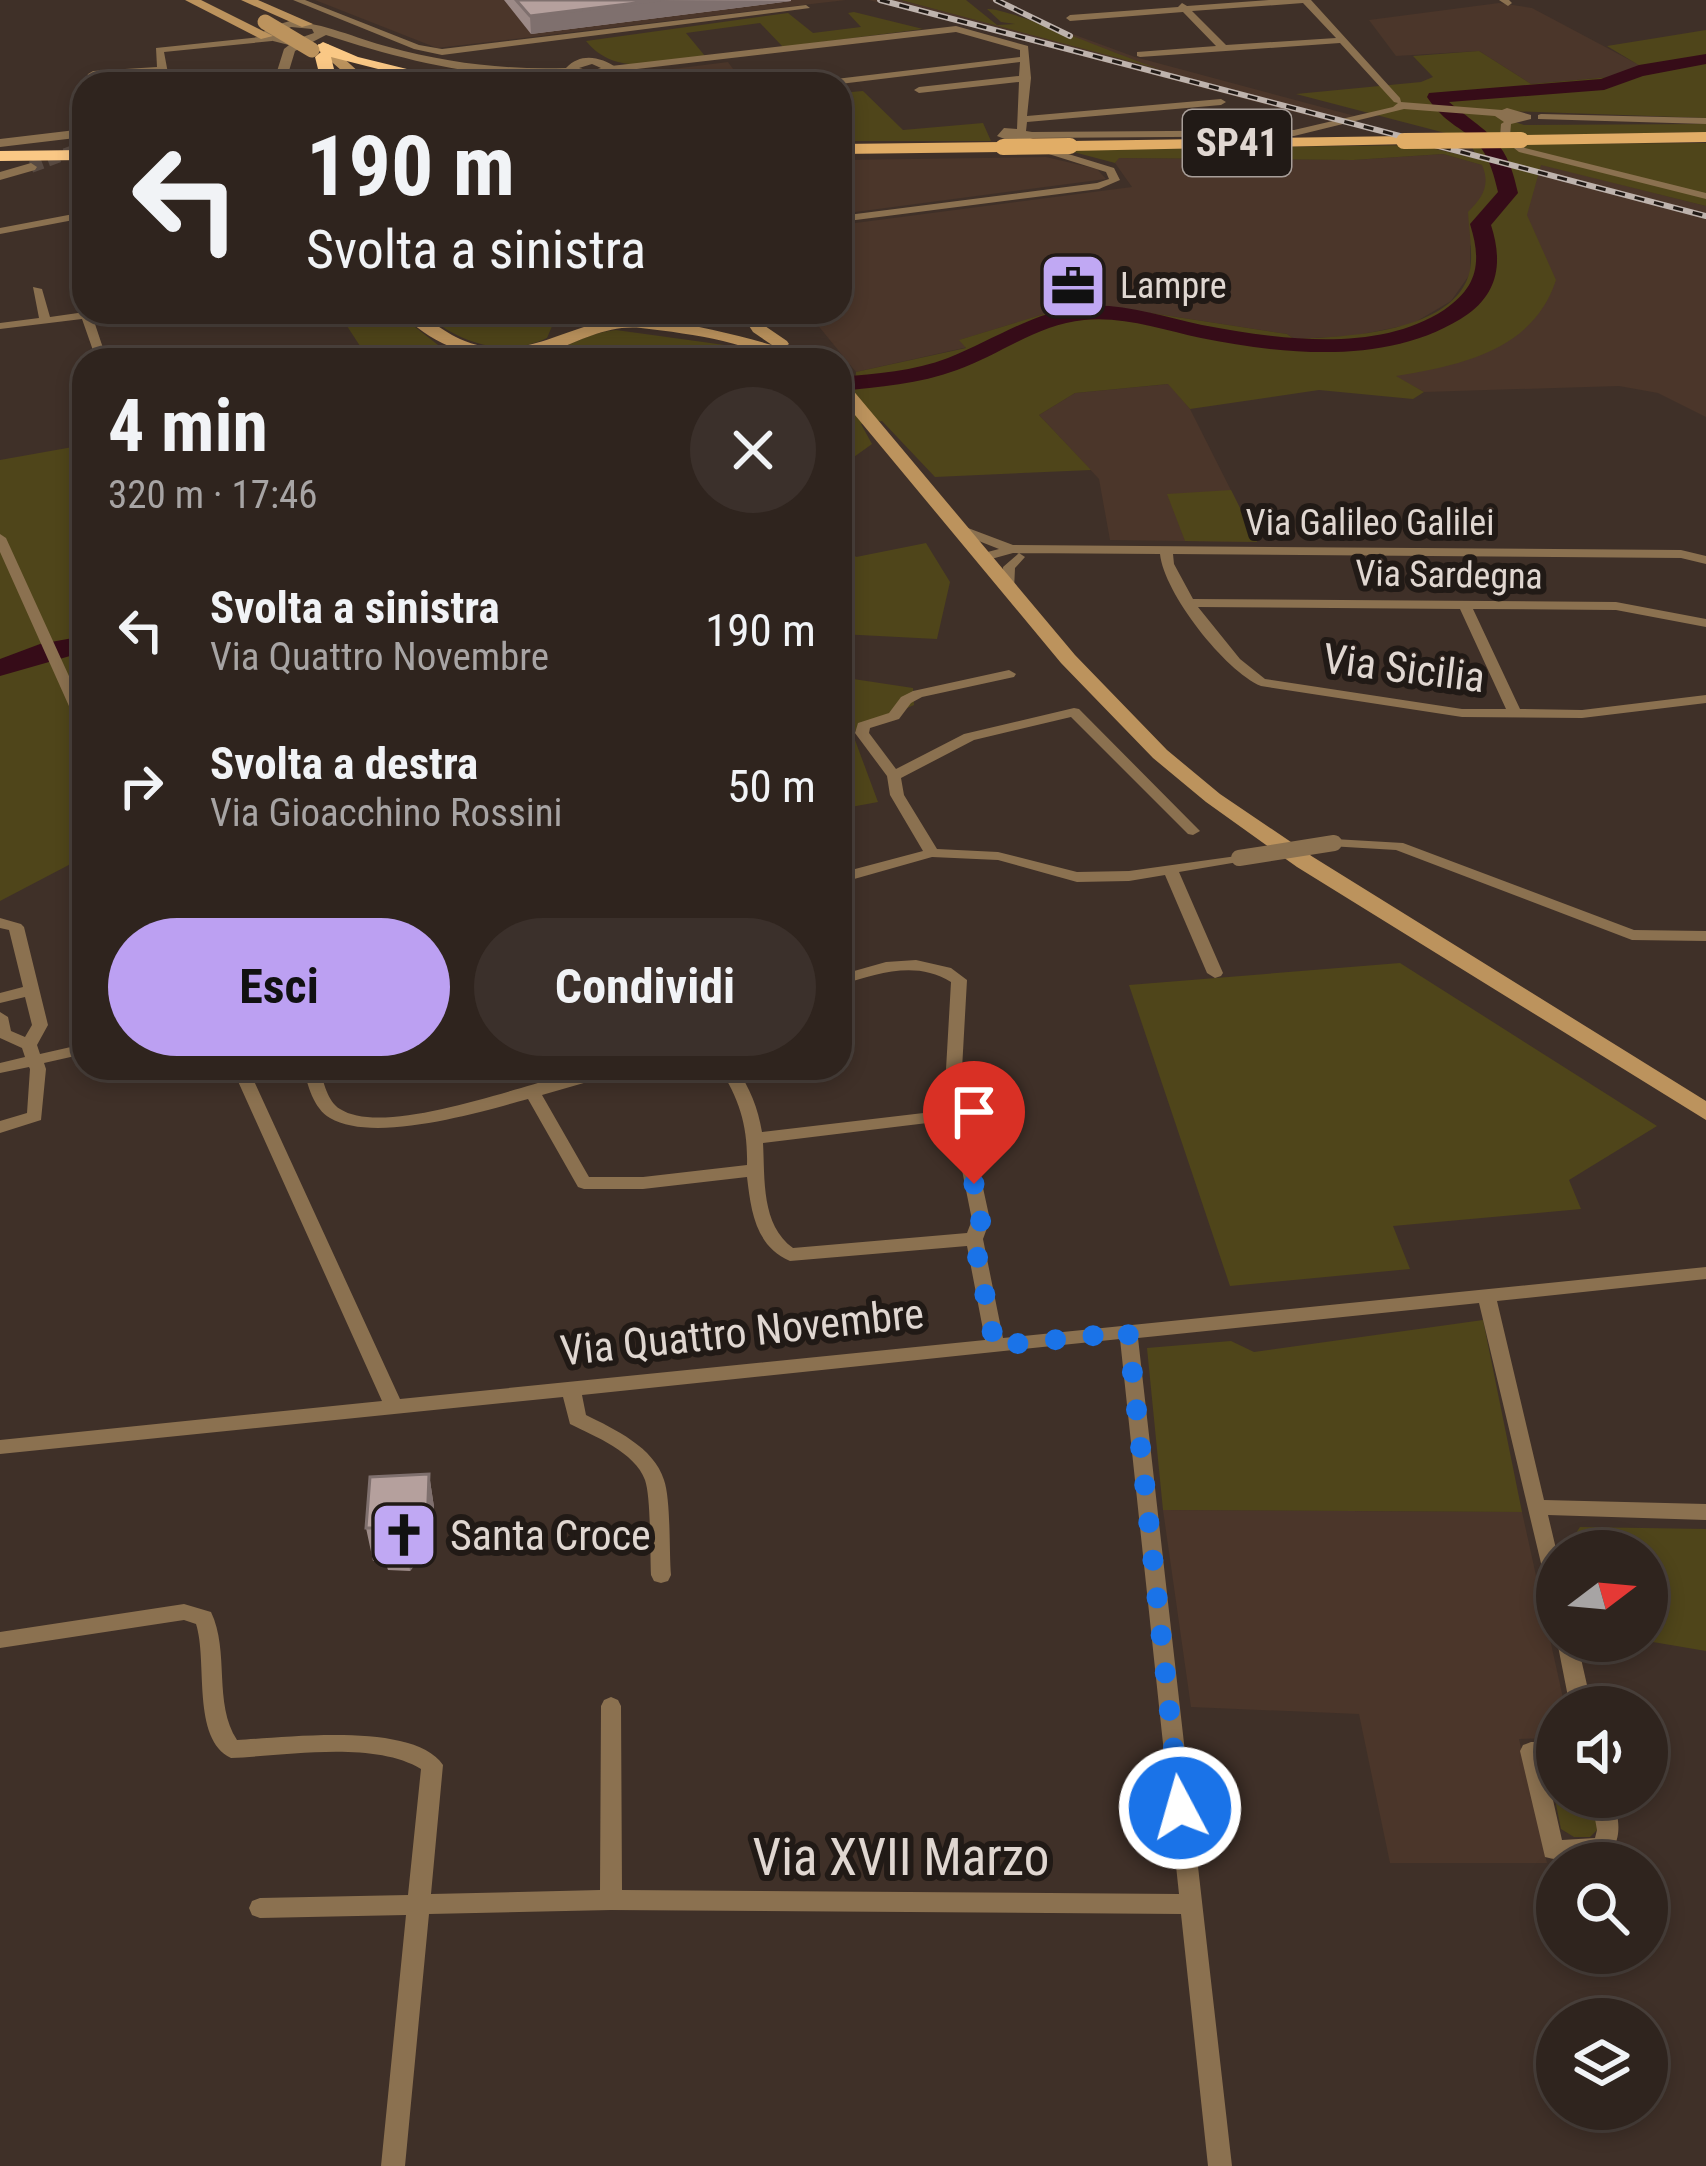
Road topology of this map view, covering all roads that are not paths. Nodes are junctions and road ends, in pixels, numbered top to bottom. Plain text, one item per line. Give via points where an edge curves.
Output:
1 (191, 0) edge
2 (210, 0) edge
3 (227, 0) edge
4 (247, 0) edge
5 (297, 0) edge
6 (1167, 0) edge
7 (1304, 0) edge
8 (806, 8) dead end
9 (1190, 9) junction
10 (343, 17) junction
11 (1070, 18) dead end
12 (565, 37) junction
13 (315, 39) junction
14 (274, 40) junction
15 (1343, 40) junction
16 (1223, 48) junction
17 (1140, 54) dead end
18 (1026, 59) junction
19 (163, 68) junction
20 (116, 72) edge
21 (164, 72) edge
22 (274, 72) edge
23 (276, 72) edge
24 (326, 72) edge
25 (340, 72) edge
26 (352, 72) edge
27 (415, 72) edge
28 (599, 72) edge
29 (1026, 78) junction
30 (852, 80) edge
31 (919, 90) dead end
32 (1221, 102) dead end
33 (1399, 104) junction
34 (1505, 118) junction
35 (1706, 121) edge
36 (1025, 131) junction
37 (72, 134) edge
38 (1706, 136) edge
39 (0, 143) edge
40 (852, 149) edge
41 (72, 154) edge
42 (0, 159) edge
43 (31, 167) tunnel mouth
44 (0, 176) edge
45 (1706, 196) edge
46 (72, 217) edge
47 (852, 217) edge
48 (0, 230) edge
49 (37, 289) dead end
50 (72, 317) edge
51 (45, 320) junction
52 (423, 324) edge
53 (565, 324) edge
54 (605, 324) edge
55 (656, 324) edge
56 (668, 324) edge
57 (756, 324) edge
58 (0, 326) edge
59 (562, 340) junction
60 (783, 345) junction
61 (472, 348) edge
62 (540, 348) edge
63 (770, 348) edge
64 (788, 348) edge
65 (852, 400) edge
66 (960, 529) junction
67 (0, 538) edge
68 (1166, 552) junction
69 (1021, 553) junction
70 (984, 557) junction
71 (1706, 560) edge
72 (1009, 587) junction
73 (1190, 603) junction
74 (1466, 605) junction
75 (1706, 623) edge
76 (1010, 674) dead end
77 (72, 697) edge
78 (1706, 699) edge
79 (1515, 714) junction
80 (894, 776) junction
81 (1193, 831) dead end
82 (932, 853) junction
83 (1170, 870) junction
84 (852, 875) edge
85 (0, 923) edge
86 (1706, 936) edge
87 (1215, 973) dead end
88 (852, 978) edge
89 (32, 990) junction
90 (0, 998) edge
91 (0, 1017) edge
92 (72, 1049) edge
93 (32, 1052) junction
94 (0, 1068) edge
95 (245, 1080) edge
96 (315, 1080) edge
97 (572, 1080) edge
98 (736, 1080) edge
99 (532, 1091) junction
100 (1706, 1112) edge
101 (959, 1114) junction
102 (0, 1126) edge
103 (757, 1138) junction
104 (755, 1170) junction
105 (974, 1239) junction
106 (1706, 1273) edge
107 (1487, 1295) junction
108 (1128, 1332) junction
109 (995, 1346) junction
110 (571, 1389) junction
111 (394, 1407) junction
112 (0, 1448) edge
113 (1538, 1507) junction
114 (1706, 1512) edge
115 (1543, 1530) edge
116 (661, 1575) dead end
117 (0, 1640) edge
118 (611, 1706) dead end
119 (1546, 1818) edge
120 (1608, 1818) edge
121 (611, 1900) junction
122 (421, 1904) junction
123 (1191, 1904) junction
124 (260, 1908) dead end
125 (393, 2166) edge
126 (1220, 2166) edge

1 - 14 main road
2 - 14 main road
3 - 14 main road
4 - 13 main road
5 - 10 street
6 - 9 street
7 - 9 street
7 - 15 street
8 - 12 street
9 - 11 street
9 - 16 street
10 - 12 street via 433,51
10 - 13 street
12 - 28 street
13 - 14 main road, bridge
13 - 14 street via 290,49
13 - 14 street via 282,25
13 - 24 highway
13 - 25 main road
13 - 26 main road
13 - 27 highway via 357,62
13 - 28 street via 455,66
14 - 19 street via 159,50
14 - 22 street
14 - 23 street
15 - 16 street
15 - 33 street
16 - 17 street
18 - 28 street via 1021,45 964,29
18 - 29 street
18 - 30 street
19 - 20 street
19 - 21 street
29 - 31 street
29 - 36 street
32 - 36 street
33 - 34 street
33 - 36 street via 1294,133
34 - 35 street
34 - 45 street via 1504,137 1522,150
36 - 47 street via 1115,180
37 - 39 street
38 - 40 main road, SP41, bridge
41 - 42 highway
43 - 44 street
46 - 48 street
49 - 51 street
50 - 51 street
51 - 58 street
52 - 61 main road
53 - 59 main road
54 - 59 main road
55 - 63 main road
56 - 60 main road
57 - 60 main road
59 - 62 main road
60 - 64 main road
65 - 66 main road
66 - 69 street, Via Galileo Galilei
66 - 70 main road
67 - 77 street
68 - 69 street, Via Galileo Galilei
68 - 71 street, Via Galileo Galilei
68 - 73 street, Via Sicilia via 1167,570
69 - 70 street, Via Galileo Galilei
69 - 72 street via 1009,567
70 - 72 main road
72 - 100 main road via 1110,707 1213,798
73 - 74 street, Via Sardegna
73 - 79 street, Via Sicilia via 1244,674 1262,682 1447,712
74 - 75 street, Via Sardegna via 1616,606
74 - 79 street
76 - 80 street via 918,694 894,716 863,727
78 - 79 street, Via Sicilia via 1621,712
80 - 81 street via 969,737 1075,712
80 - 82 street
82 - 83 street via 998,856 1077,878
82 - 84 street
83 - 86 street, bridge via 1334,843 1398,846 1632,935
83 - 87 street
85 - 89 street via 16,927
88 - 101 street via 925,963 958,980
89 - 90 street
89 - 93 street via 40,1025
91 - 93 street via 4,1034
92 - 93 street
93 - 94 street
93 - 102 street via 34,1116
95 - 111 street
96 - 99 street via 325,1106 356,1124 412,1120
97 - 99 street
98 - 103 street
99 - 104 street via 584,1184
101 - 103 street
101 - 105 street via 981,1220
103 - 104 street
104 - 105 street via 763,1225 790,1255
105 - 109 street
106 - 107 street, Via Quattro Novembre
107 - 108 street, Via Quattro Novembre
107 - 113 street
108 - 109 street, Via Quattro Novembre
108 - 123 street
109 - 110 street, Via Quattro Novembre
110 - 111 street, Via Quattro Novembre
110 - 116 street via 577,1419 631,1449 655,1481
111 - 112 street, Via Quattro Novembre
113 - 114 street
113 - 115 street
117 - 122 street via 184,1612 204,1618 217,1727 231,1749 393,1746 432,1765
118 - 121 street
119 - 120 street via 1553,1850 1601,1850 1612,1835
121 - 122 street, Via XVII Marzo
121 - 123 street, Via XVII Marzo
122 - 124 street, Via XVII Marzo
122 - 125 street
123 - 126 street

